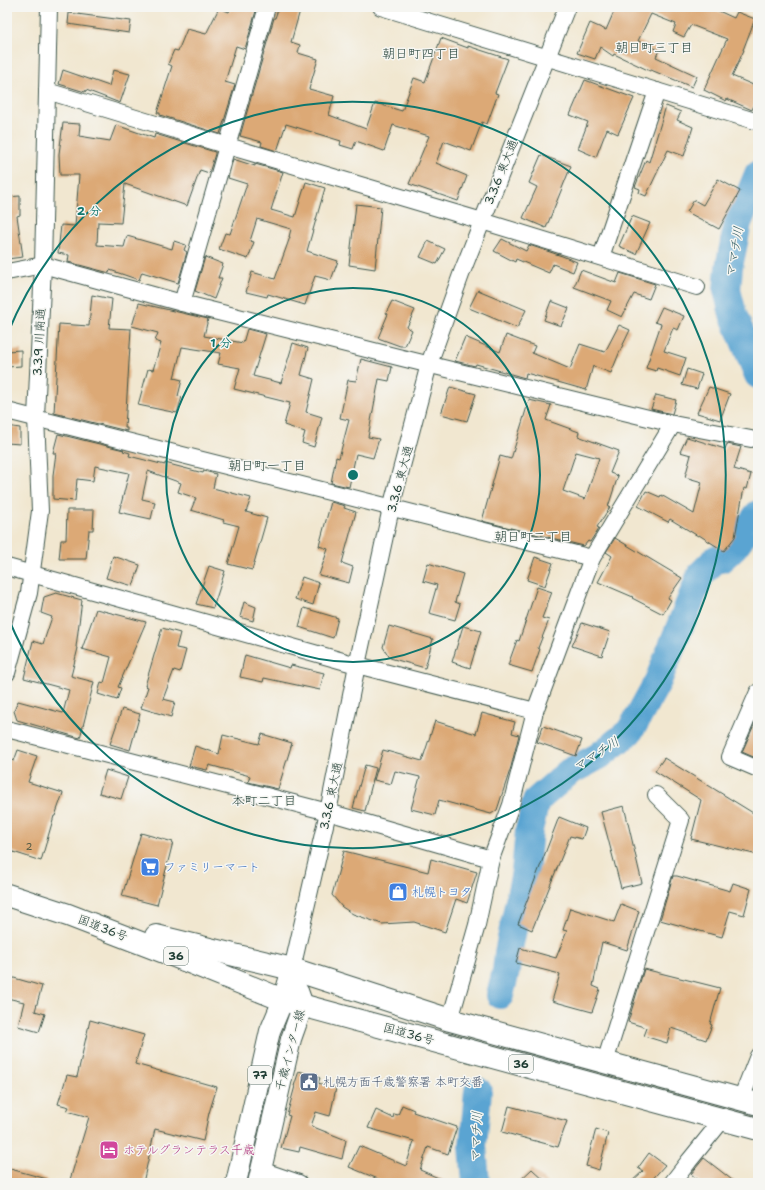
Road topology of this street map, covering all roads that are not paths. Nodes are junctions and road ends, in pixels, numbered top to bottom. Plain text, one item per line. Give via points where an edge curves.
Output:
1 (49, 7) edge
2 (268, 7) edge
3 (381, 7) edge
4 (567, 7) edge
5 (547, 57) junction
6 (47, 91) junction
7 (657, 91) junction
8 (758, 122) edge
9 (228, 146) junction
10 (482, 221) junction
11 (601, 257) junction
12 (43, 265) junction
13 (7, 272) edge
14 (697, 287) dead end
15 (182, 303) junction
16 (429, 364) junction
17 (7, 411) edge
18 (36, 417) junction
19 (673, 424) junction
20 (750, 439) dead end
21 (391, 508) junction
22 (592, 558) junction
23 (7, 567) edge
24 (33, 574) junction
25 (357, 665) junction
26 (7, 673) edge
27 (758, 692) edge
28 (535, 711) junction
29 (7, 729) edge
30 (758, 769) edge
31 (656, 795) dead end
32 (328, 812) junction
33 (491, 859) junction
34 (7, 895) edge
35 (68, 915) junction
36 (292, 969) junction
37 (293, 1002) junction
38 (450, 1020) junction
39 (758, 1056) edge
40 (605, 1062) junction
41 (749, 1101) edge
42 (723, 1119) junction
43 (758, 1129) edge
44 (260, 1177) edge
45 (236, 1183) edge
46 (300, 1183) edge
47 (672, 1183) edge

1 - 6 street, 3.3.9 川南通
2 - 9 street
3 - 5 street
4 - 5 street, 3.3.6 東大通
5 - 7 street
5 - 10 street, 3.3.6 東大通
6 - 9 street
6 - 12 street, 3.3.9 川南通
7 - 8 street
7 - 11 street
9 - 10 street
9 - 15 street
10 - 11 street
10 - 16 street, 3.3.6 東大通
11 - 14 street
12 - 13 street
12 - 15 street
12 - 18 street, 3.3.9 川南通
15 - 16 street
16 - 19 street
16 - 21 street, 3.3.6 東大通
17 - 18 street
18 - 21 street
18 - 24 street, 3.3.9 川南通 via 40,511
19 - 20 street
19 - 22 street
21 - 22 street
21 - 25 street, 3.3.6 東大通
22 - 28 street
23 - 24 street
24 - 25 street
24 - 26 street, 3.3.9 川南通
25 - 28 street
25 - 32 street, 3.3.6 東大通
27 - 30 street via 730,757
28 - 33 street via 511,805
29 - 32 street
31 - 40 street via 681,820
32 - 33 street
32 - 36 street, 3.3.6 東大通
33 - 38 street via 477,925
34 - 35 highway, 国道36号 / 36
35 - 36 highway, 国道36号 / 36
35 - 37 highway, 国道36号 / 36
36 - 37 main road, 千歳インター線
36 - 38 highway, 国道36号 / 36
37 - 42 highway, 国道36号 / 36
37 - 44 main road, 千歳インター線 / 77 via 291,1039
37 - 45 main road, 千歳インター線 / 77 via 270,1031
38 - 40 highway, 国道36号 / 36
39 - 41 street
40 - 41 highway, 国道36号 / 36
42 - 43 highway, 国道36号 / 36
42 - 47 street
44 - 46 street

